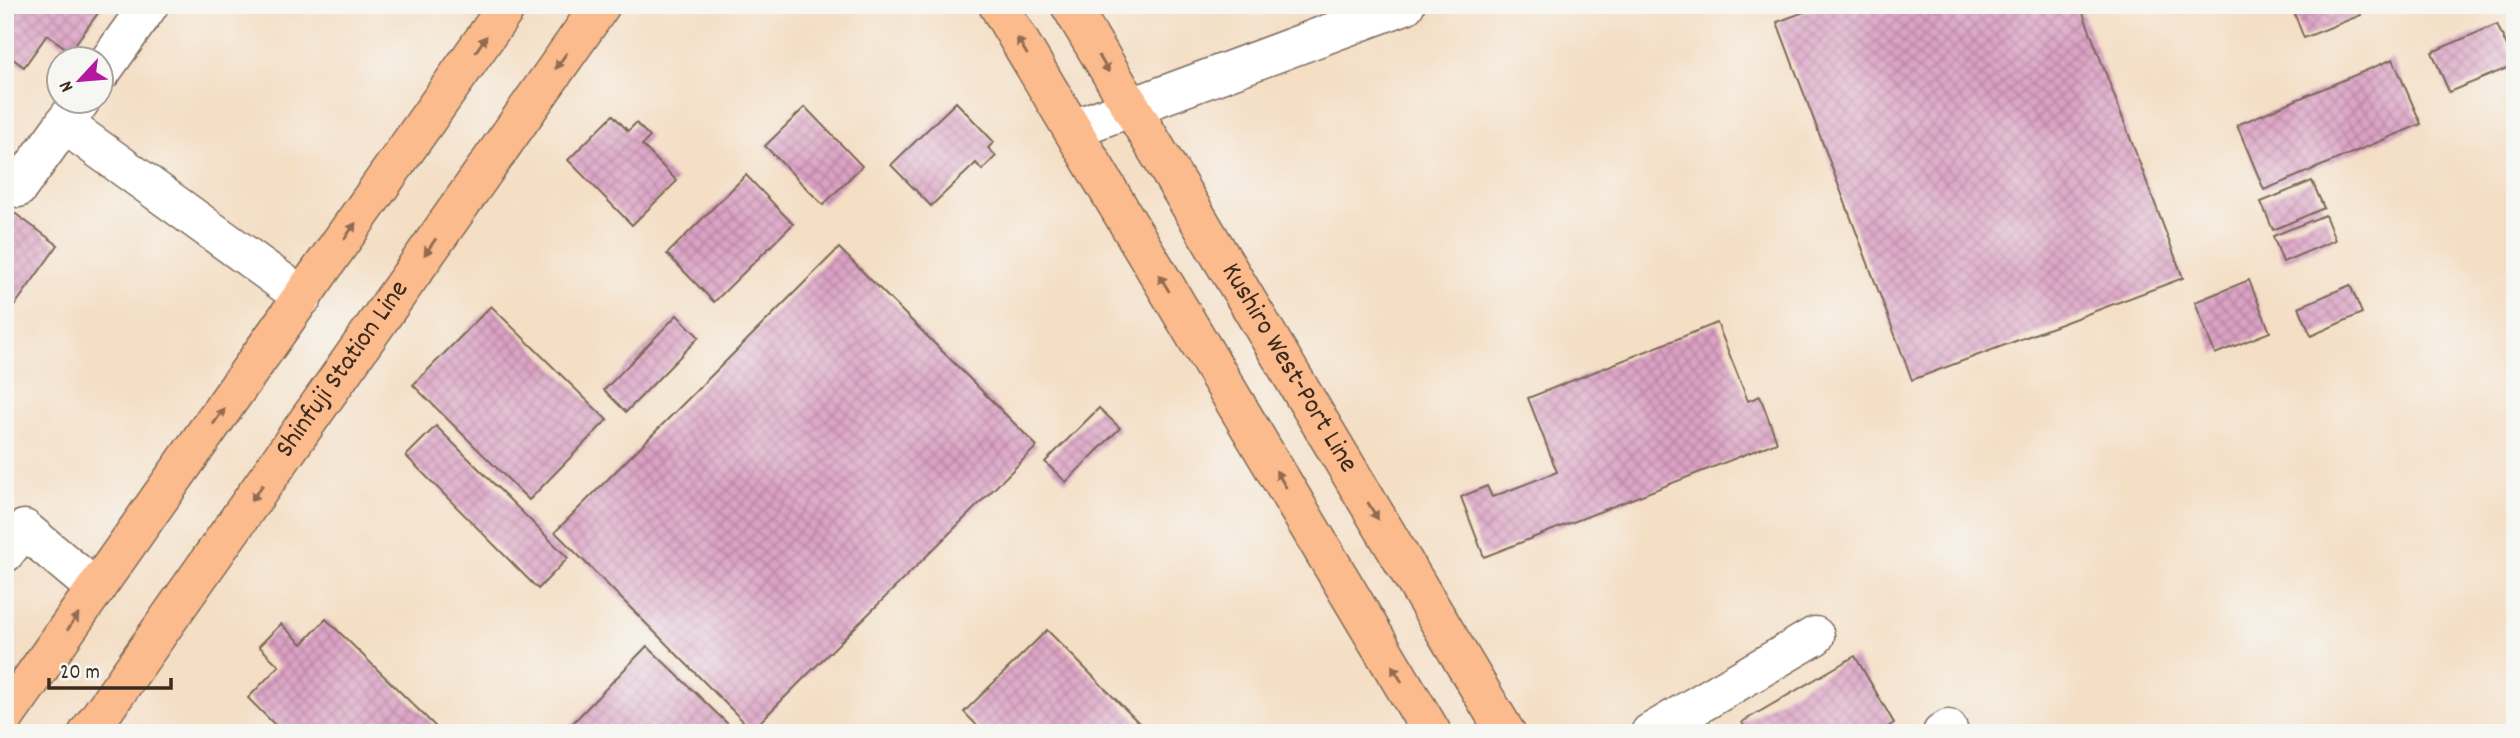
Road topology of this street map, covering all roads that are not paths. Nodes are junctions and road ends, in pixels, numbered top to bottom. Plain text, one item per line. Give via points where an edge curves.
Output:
1 (149, 5) edge
2 (508, 5) edge
3 (601, 5) edge
4 (998, 5) edge
5 (1070, 5) edge
6 (1405, 5) edge
7 (116, 51) edge
8 (1130, 108) junction
9 (70, 116) edge
10 (76, 116) edge
11 (1073, 129) junction
12 (5, 179) edge
13 (303, 297) junction
14 (12, 532) edge
15 (96, 589) junction
16 (1815, 636) dead end
17 (5, 718) edge
18 (88, 733) edge
19 (1432, 733) edge
20 (1506, 733) edge
21 (1650, 733) edge

1 - 7 street
13 -> 2 main road
3 -> 18 main road, Shinfuji Station Line
11 -> 4 main road
5 -> 8 main road, Kushiro West-Port Line
6 - 8 street
8 - 11 street
8 -> 20 main road, Kushiro West-Port Line
9 - 12 street via 18,188
10 - 13 street
19 -> 11 main road
15 -> 13 main road
14 - 15 street
17 -> 15 main road
16 - 21 street

